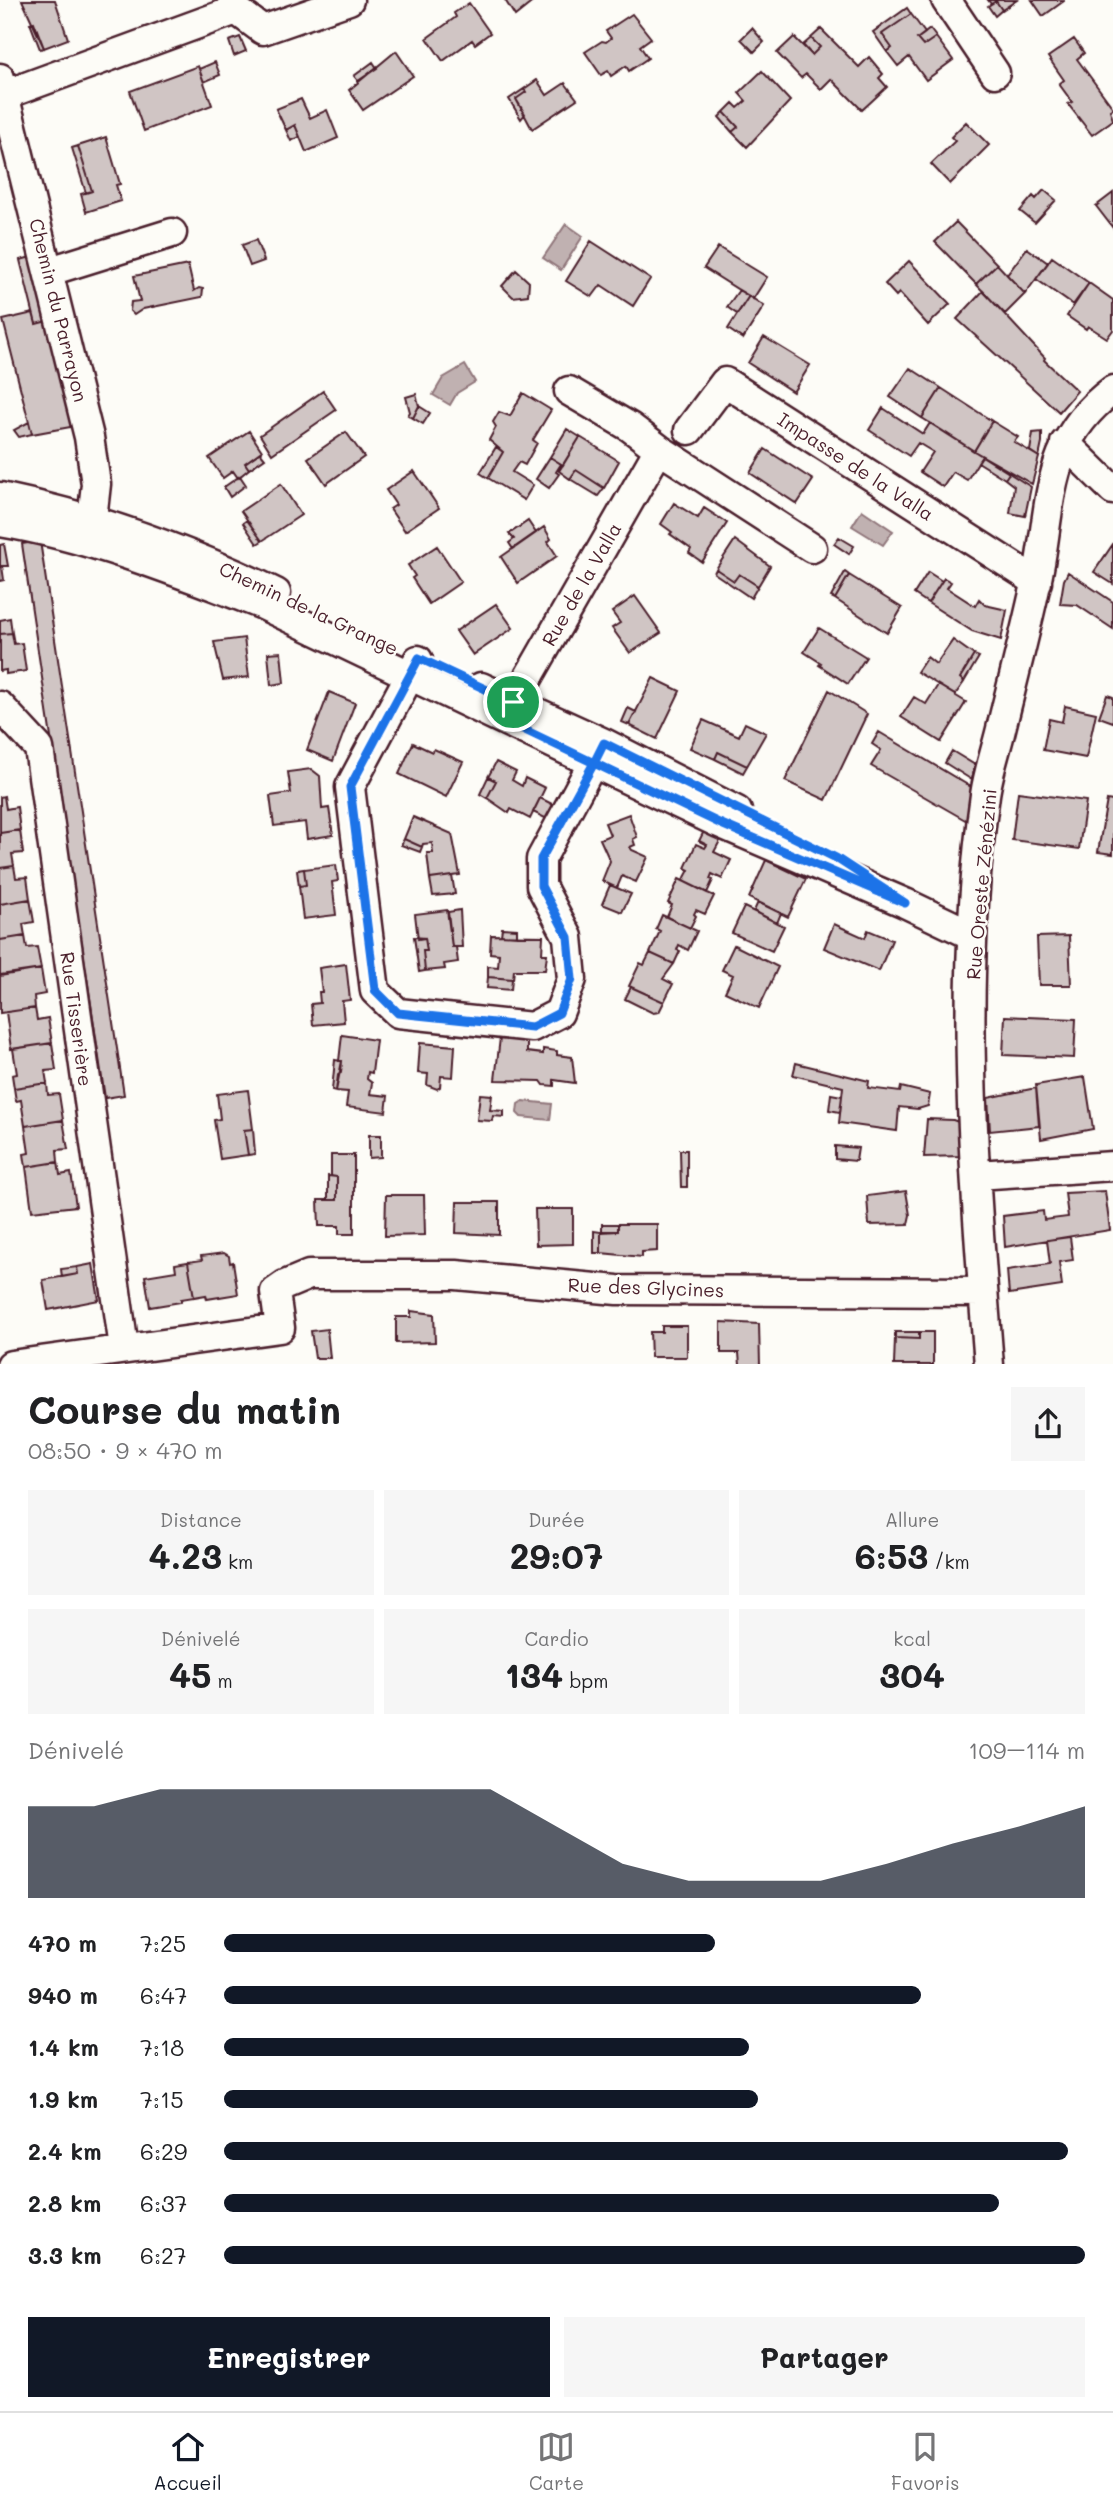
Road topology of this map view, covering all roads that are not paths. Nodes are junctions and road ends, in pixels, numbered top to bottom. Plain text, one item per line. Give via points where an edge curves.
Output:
1 (349, 0) edge
2 (946, 0) edge
3 (235, 5) edge
4 (995, 73) dead end
5 (2, 87) edge
6 (172, 233) dead end
7 (50, 271) junction
8 (1113, 390) edge
9 (569, 391) dead end
10 (689, 430) dead end
11 (1065, 443) junction
12 (659, 449) junction
13 (1113, 490) edge
14 (0, 497) edge
15 (0, 522) edge
16 (91, 532) junction
17 (812, 548) dead end
18 (1037, 582) junction
19 (415, 666) junction
20 (0, 706) edge
21 (508, 711) junction
22 (599, 753) junction
23 (972, 936) junction
24 (1113, 1166) edge
25 (977, 1175) junction
26 (983, 1292) junction
27 (124, 1348) junction
28 (10, 1364) edge
29 (989, 1364) edge

1 - 3 street via 263,30
2 - 4 street
3 - 5 street
5 - 7 street, Chemin du Parrayon
6 - 7 street
7 - 16 street, Chemin du Parrayon via 89,437 96,484
8 - 11 street, Rue Oreste Zénézini via 1091,407
9 - 12 street
10 - 18 street, Impasse de la Valla via 725,382
11 - 13 street
11 - 18 street, Rue Oreste Zénézini via 1056,468
12 - 17 street
12 - 21 street, Rue de la Valla
14 - 16 street, Chemin de la Grange
15 - 16 street, Chemin de la Grange
16 - 19 street, Chemin de la Grange via 192,578
18 - 23 street, Rue Oreste Zénézini via 986,793
19 - 21 street, Chemin de la Grange
19 - 22 street via 350,787 375,990 398,1013 532,1027 559,1013 572,979 568,937 541,886 541,859
20 - 27 street, Rue Tisserière via 39,748
21 - 22 street, Chemin de la Grange
22 - 23 street, Chemin de la Grange via 782,851
23 - 25 street, Rue Oreste Zénézini
24 - 25 street
25 - 26 street, Rue Oreste Zénézini
26 - 27 street, Rue des Glycines via 617,1290 456,1275 309,1275 275,1292 280,1328
26 - 29 street, Rue Oreste Zénézini
27 - 28 street

